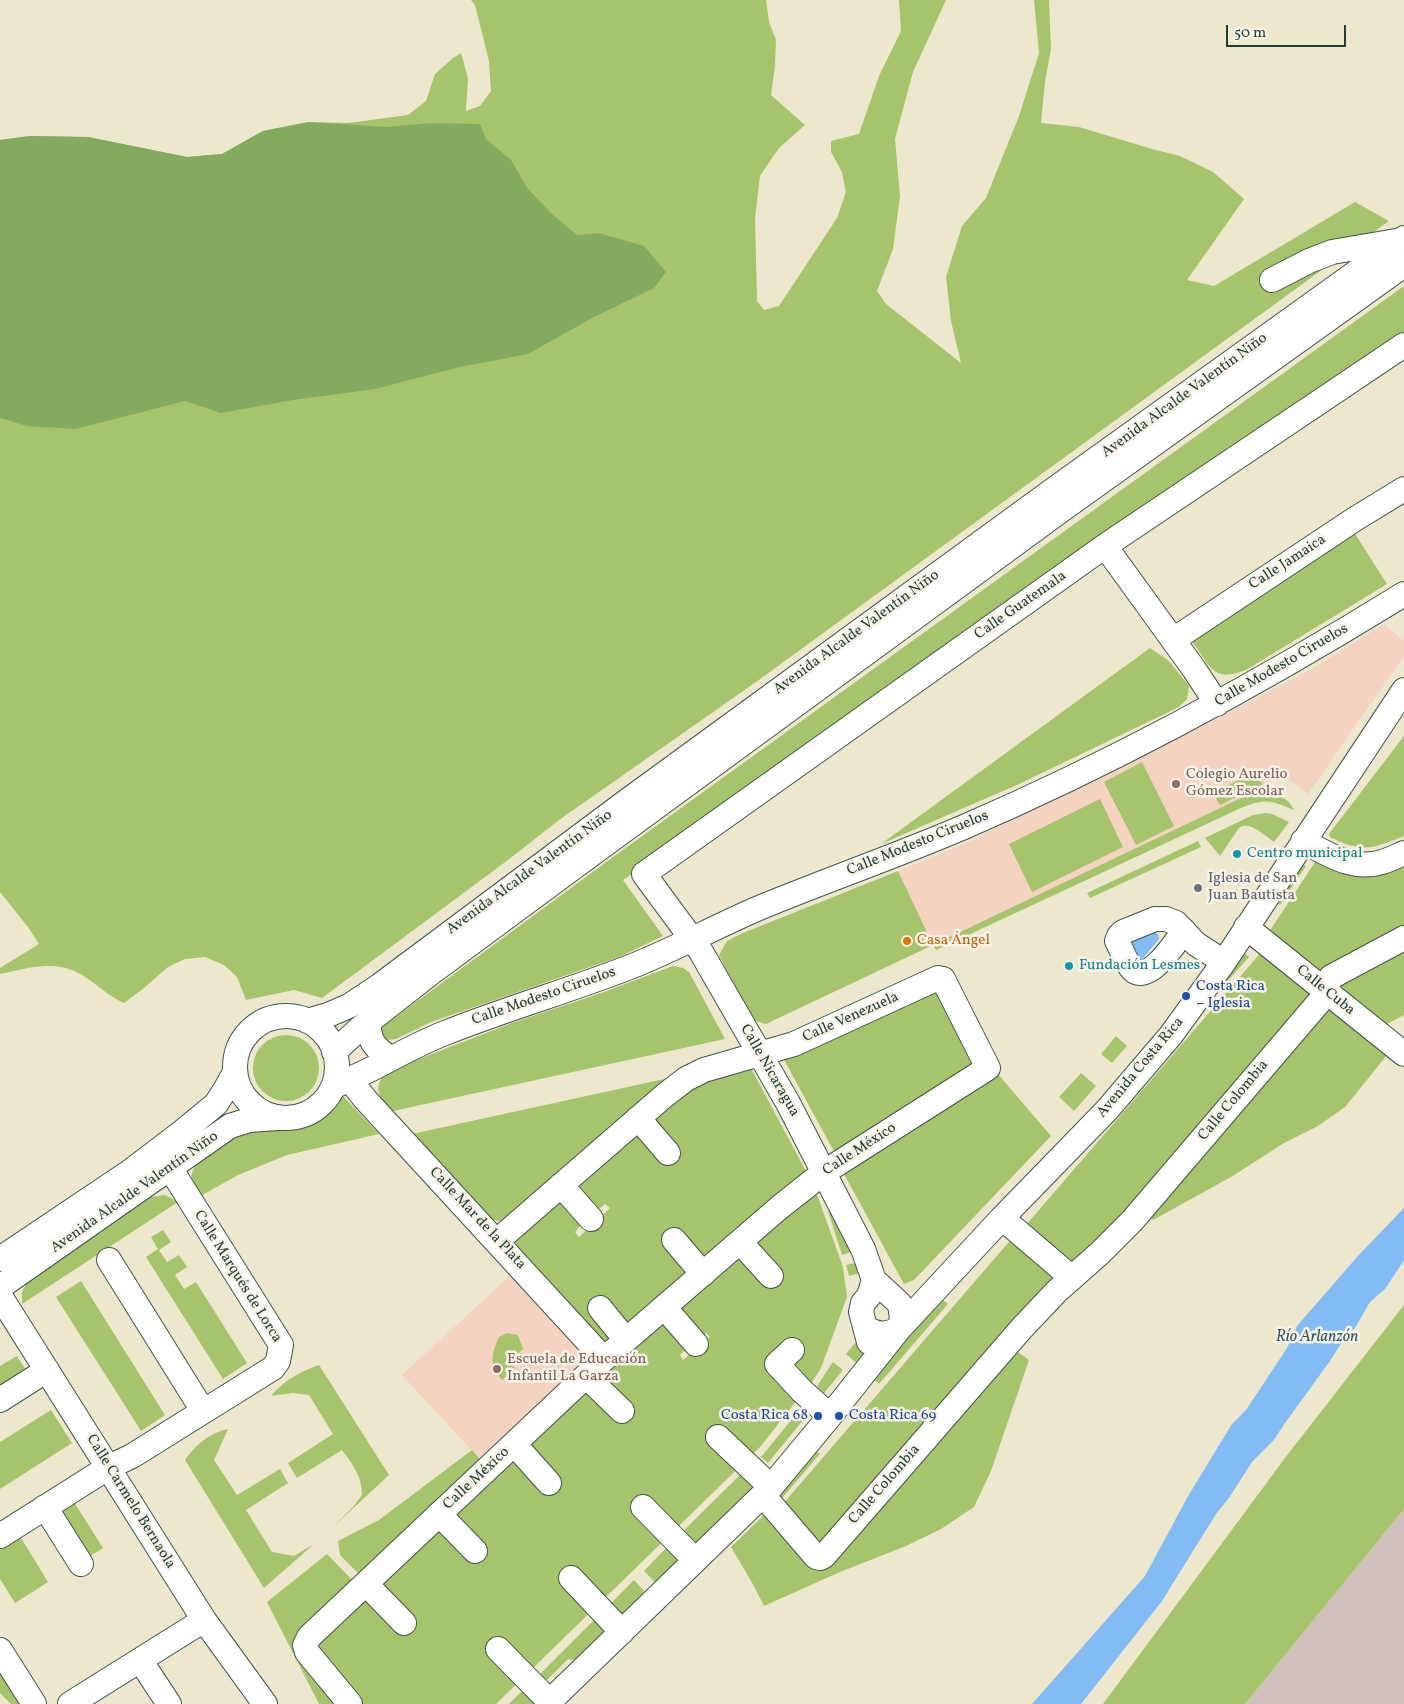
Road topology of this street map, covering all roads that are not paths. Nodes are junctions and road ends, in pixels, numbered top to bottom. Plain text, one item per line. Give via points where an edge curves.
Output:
1 (1403, 239) edge
2 (1404, 265) edge
3 (1272, 280) dead end
4 (1404, 345) edge
5 (1404, 489) edge
6 (1105, 546) junction
7 (1404, 594) edge
8 (1173, 640) junction
9 (1404, 690) edge
10 (1217, 704) junction
11 (1303, 841) junction
12 (1404, 853) edge
13 (644, 874) joint
14 (1246, 927) junction
15 (1184, 932) dead end
16 (693, 938) junction
17 (1404, 938) edge
18 (1224, 962) junction
19 (1325, 991) junction
20 (369, 1020) junction
21 (307, 1021) junction
22 (411, 1047) junction
23 (334, 1052) junction
24 (383, 1053) junction
25 (759, 1054) junction
26 (1404, 1054) edge
27 (988, 1068) joint
28 (235, 1072) junction
29 (342, 1082) junction
30 (278, 1118) junction
31 (638, 1118) junction
32 (668, 1153) dead end
33 (170, 1168) junction
34 (823, 1173) junction
35 (562, 1186) junction
36 (1002, 1218) junction
37 (592, 1219) dead end
38 (674, 1240) dead end
39 (497, 1242) junction
40 (740, 1242) junction
41 (0, 1259) edge
42 (109, 1260) dead end
43 (703, 1274) junction
44 (772, 1276) dead end
45 (1072, 1278) junction
46 (0, 1287) edge
47 (882, 1293) junction
48 (0, 1296) edge
49 (929, 1296) junction
50 (664, 1307) junction
51 (600, 1308) dead end
52 (866, 1328) junction
53 (899, 1328) junction
54 (626, 1340) junction
55 (696, 1344) dead end
56 (792, 1350) dead end
57 (604, 1359) junction
58 (873, 1360) junction
59 (47, 1370) junction
60 (586, 1376) junction
61 (0, 1400) edge
62 (203, 1411) junction
63 (622, 1411) dead end
64 (830, 1416) junction
65 (718, 1437) dead end
66 (514, 1444) junction
67 (109, 1467) junction
68 (549, 1483) dead end
69 (767, 1491) junction
70 (643, 1507) dead end
71 (45, 1508) junction
72 (439, 1514) junction
73 (0, 1536) edge
74 (475, 1551) dead end
75 (695, 1560) junction
76 (80, 1564) dead end
77 (570, 1578) dead end
78 (366, 1584) junction
79 (204, 1620) junction
80 (404, 1623) dead end
81 (622, 1632) junction
82 (498, 1649) dead end
83 (0, 1650) edge
84 (140, 1660) junction
85 (548, 1703) edge
86 (34, 1704) edge
87 (70, 1704) edge
88 (169, 1704) edge
89 (265, 1704) edge
90 (350, 1704) edge

1 - 3 street via 1332,252
1 - 21 street, Avenida Alcalde Valentín Niño via 1049,493 379,986 349,1006
2 - 20 street, Avenida Alcalde Valentín Niño via 1060,512
4 - 6 street, Calle Guatemala
5 - 8 street, Calle Jamaica
6 - 8 street
6 - 13 street, Calle Guatemala
7 - 10 street, Calle Modesto Ciruelos via 1321,646
8 - 10 street
9 - 11 street, Avenida Costa Rica
10 - 16 street, Calle Modesto Ciruelos via 1135,748 963,828
11 - 12 street via 1338,860 1367,866
11 - 14 street, Avenida Costa Rica
13 - 16 street, Calle Nicaragua
14 - 18 street, Avenida Costa Rica
14 - 19 street, Calle Cuba
15 - 18 street
16 - 22 street, Calle Modesto Ciruelos via 592,982 499,1012
16 - 25 street, Calle Nicaragua
17 - 19 street, Calle Colombia via 1332,977
18 - 36 street, Avenida Costa Rica via 1171,1035 1106,1110
19 - 26 street, Calle Cuba
19 - 45 street, Calle Colombia via 1320,1001 1132,1221
20 - 23 street, Avenida Alcalde Valentín Niño
20 - 24 street via 370,1040
21 - 23 street via 319,1028
21 - 28 street via 281,1016 257,1026 240,1046
22 - 24 street, Calle Modesto Ciruelos
22 - 29 street, Calle Modesto Ciruelos
23 - 24 street, Calle Modesto Ciruelos
23 - 29 street
25 - 27 street, Calle Venezuela via 794,1044 942,978
25 - 31 street, Calle Venezuela via 704,1070 686,1079
25 - 34 street, Calle Nicaragua
27 - 34 street, Calle México
28 - 30 street via 238,1085 254,1107
28 - 41 street, Avenida Alcalde Valentín Niño via 216,1104 182,1132 128,1173
29 - 30 street via 310,1111 291,1118
29 - 39 street, Calle Mar de la Plata via 354,1085
30 - 33 street, Avenida Alcalde Valentín Niño via 249,1120 230,1126
31 - 32 street
31 - 35 street, Calle Venezuela
33 - 46 street, Avenida Alcalde Valentín Niño
33 - 62 street, Calle Marqués de Lorca via 281,1345 278,1361 272,1368
34 - 40 street, Calle México
34 - 47 street, Calle Nicaragua
35 - 37 street
35 - 39 street, Calle Venezuela
36 - 45 street
36 - 49 street, Avenida Costa Rica
38 - 43 street
39 - 57 street, Calle Mar de la Plata
40 - 43 street, Calle México
40 - 44 street
42 - 62 street
43 - 50 street, Calle México
45 - 69 street, Calle Colombia via 995,1357 824,1556 816,1557
47 - 49 street, Avenida Costa Rica via 920,1301
47 - 52 street via 863,1303 861,1312
47 - 53 street, Calle Nicaragua via 902,1312
48 - 59 street, Calle Carmelo Bernaola
49 - 53 street, Avenida Costa Rica
50 - 54 street, Calle México
50 - 55 street
51 - 54 street
52 - 53 street via 877,1334
52 - 58 street
53 - 58 street, Avenida Costa Rica
54 - 57 street, Calle México
56 - 64 street via 777,1364
57 - 60 street, Calle México
58 - 64 street, Avenida Costa Rica
59 - 61 street
59 - 67 street, Calle Carmelo Bernaola
60 - 63 street
60 - 66 street, Calle México
62 - 67 street, Calle Marqués de Lorca
64 - 69 street, Avenida Costa Rica
65 - 69 street
66 - 68 street, Calle México
66 - 72 street, Calle México
67 - 71 street, Calle Marqués de Lorca
67 - 79 street, Calle Carmelo Bernaola
69 - 75 street, Avenida Costa Rica
70 - 75 street
71 - 73 street, Calle Marqués de Lorca
71 - 76 street
72 - 74 street, Calle México
72 - 78 street, Calle México
75 - 81 street, Avenida Costa Rica
77 - 81 street
78 - 80 street
78 - 90 street, Calle México via 309,1637 306,1645 307,1652
79 - 84 street
79 - 89 street, Calle Carmelo Bernaola
81 - 85 street, Avenida Costa Rica
82 - 85 street, Avenida Costa Rica
83 - 86 street
84 - 87 street
84 - 88 street

